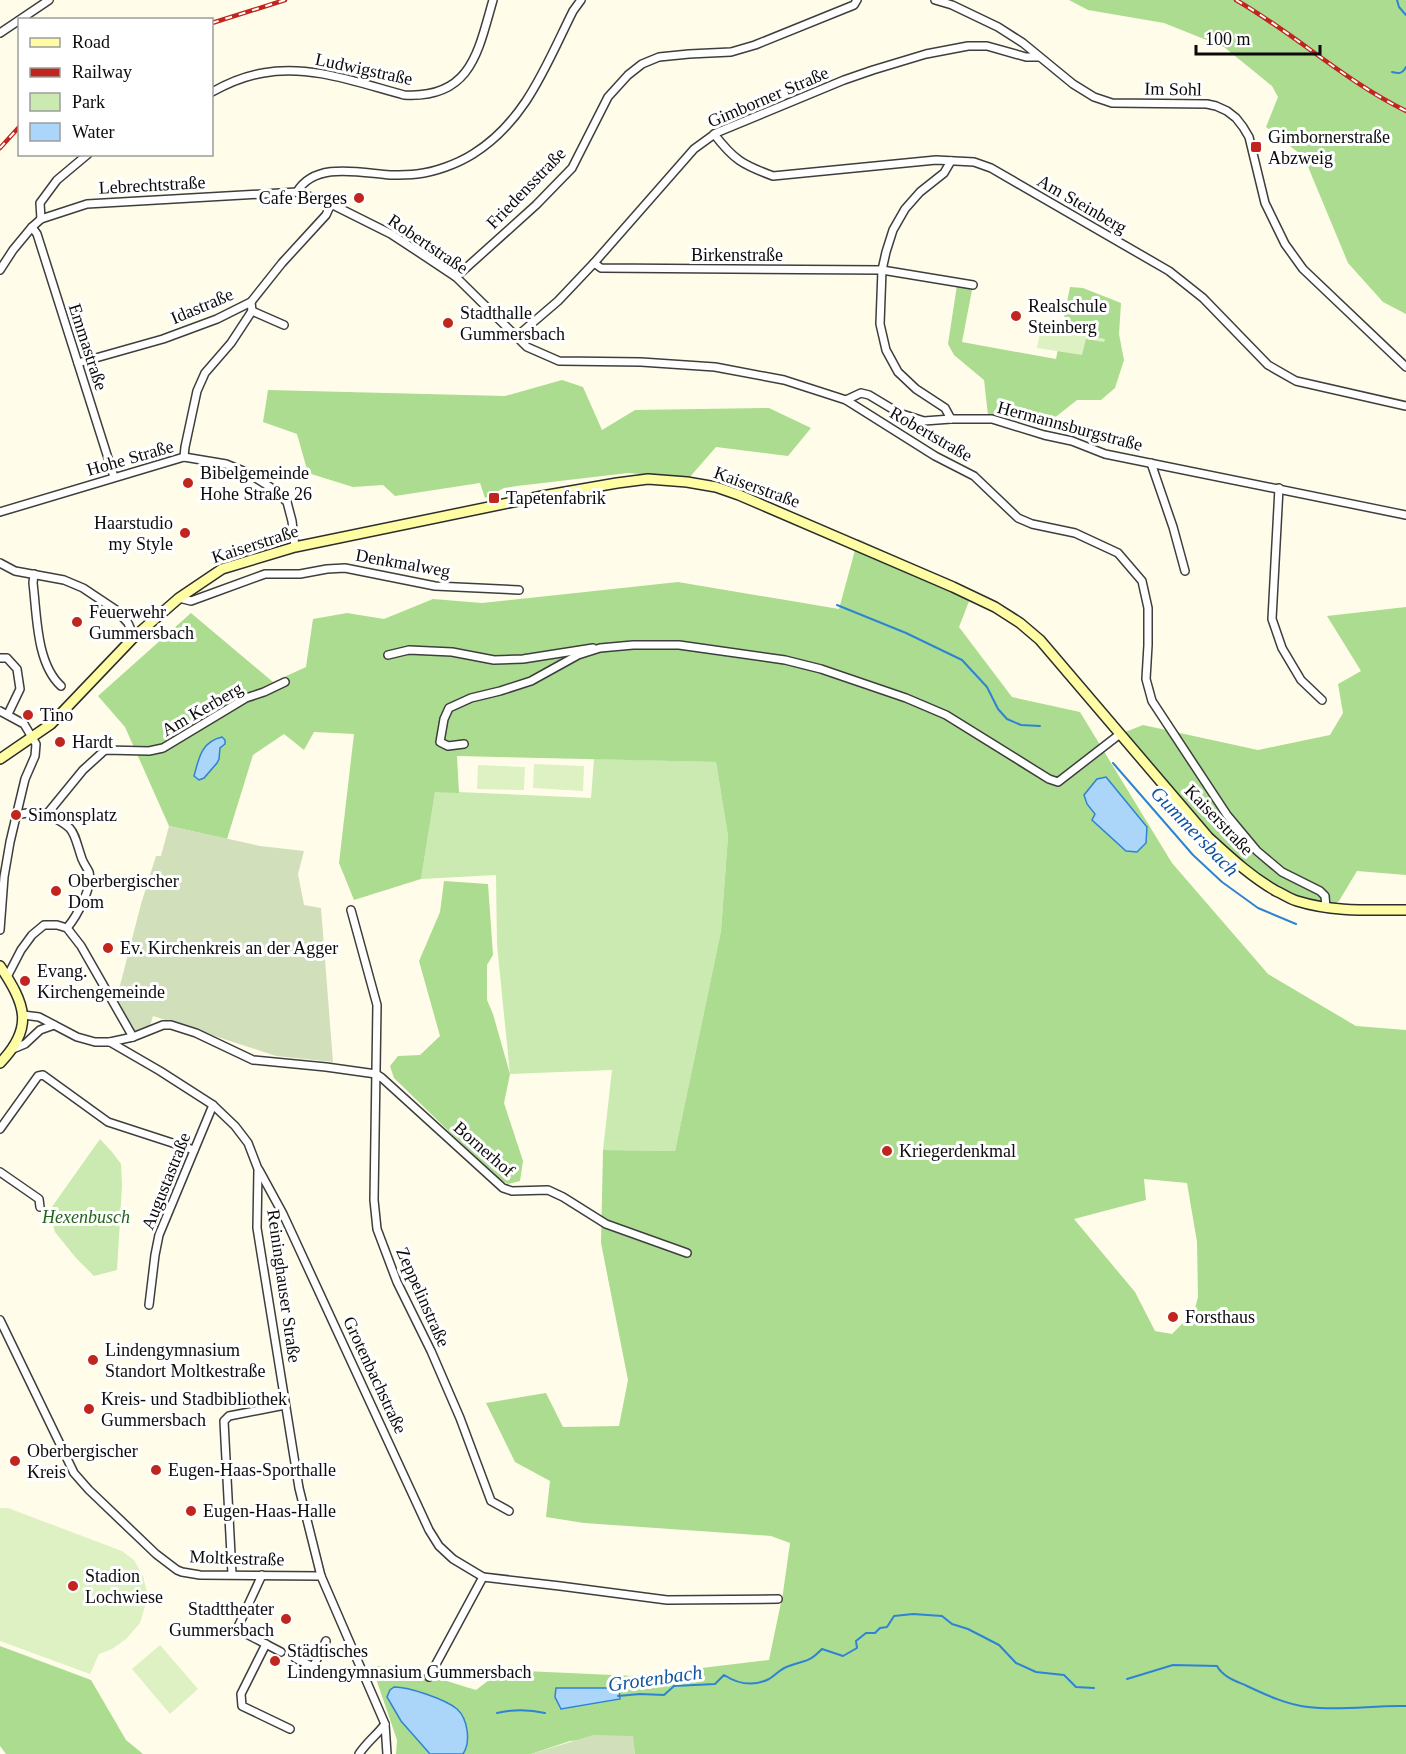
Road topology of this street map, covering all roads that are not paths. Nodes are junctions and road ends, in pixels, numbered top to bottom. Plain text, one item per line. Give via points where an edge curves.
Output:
1 (49, 0) edge
2 (493, 0) edge
3 (581, 0) edge
4 (857, 0) edge
5 (935, 0) edge
6 (22, 18) edge
7 (18, 21) edge
8 (0, 33) edge
9 (1038, 57) junction
10 (213, 92) edge
11 (714, 134) junction
12 (86, 156) edge
13 (951, 161) junction
14 (297, 192) junction
15 (331, 204) junction
16 (41, 219) junction
17 (32, 227) junction
18 (594, 262) junction
19 (0, 270) edge
20 (882, 270) junction
21 (456, 278) junction
22 (973, 285) dead end
23 (251, 302) junction
24 (252, 311) junction
25 (284, 325) dead end
26 (516, 338) junction
27 (78, 363) junction
28 (1406, 367) edge
29 (846, 400) junction
30 (1406, 406) edge
31 (951, 419) junction
32 (184, 457) junction
33 (1151, 463) junction
34 (114, 477) junction
35 (1279, 488) junction
36 (0, 512) edge
37 (1406, 515) edge
38 (295, 547) junction
39 (0, 563) edge
40 (1185, 571) dead end
41 (34, 574) junction
42 (519, 590) dead end
43 (179, 598) junction
44 (134, 637) junction
45 (600, 648) junction
46 (388, 656) dead end
47 (0, 658) edge
48 (285, 682) dead end
49 (61, 686) dead end
50 (1322, 700) dead end
51 (0, 711) edge
52 (8, 714) junction
53 (1120, 734) junction
54 (33, 737) junction
55 (464, 744) dead end
56 (0, 759) edge
57 (47, 814) junction
58 (16, 815) junction
59 (1326, 908) junction
60 (351, 910) dead end
61 (1406, 910) edge
62 (68, 928) junction
63 (0, 930) edge
64 (0, 966) edge
65 (7, 977) junction
66 (23, 1015) junction
67 (54, 1024) junction
68 (133, 1037) junction
69 (110, 1042) junction
70 (12, 1049) junction
71 (0, 1063) edge
72 (376, 1074) junction
73 (213, 1106) junction
74 (0, 1129) edge
75 (194, 1150) junction
76 (258, 1169) junction
77 (0, 1172) edge
78 (40, 1207) dead end
79 (687, 1253) dead end
80 (149, 1305) dead end
81 (0, 1320) edge
82 (285, 1405) junction
83 (509, 1511) dead end
84 (232, 1574) junction
85 (262, 1575) junction
86 (321, 1575) junction
87 (483, 1577) junction
88 (778, 1599) dead end
89 (326, 1641) dead end
90 (266, 1644) junction
91 (281, 1652) dead end
92 (295, 1658) dead end
93 (429, 1677) dead end
94 (385, 1724) junction
95 (290, 1729) dead end
96 (359, 1754) edge
97 (387, 1754) edge

1 - 6 street
2 - 10 street, Ludwigstraße via 469,69 438,92 404,95 309,72 281,71 245,77
3 - 14 street via 524,105 506,128 482,148 423,173 323,173 302,183
4 - 21 street, Friedensstraße via 854,5 755,45 731,52 659,57 642,64 608,97 572,168
5 - 9 street, Im Sohl via 998,27
7 - 8 street
9 - 11 street, Gimborner Straße via 987,46 926,54 844,80
9 - 28 street, Im Sohl via 1073,84 1112,103 1207,104 1236,118 1249,137 1265,203 1285,244 1303,269
11 - 13 street, Am Steinberg via 732,156 773,176
11 - 18 street, Gimborner Straße via 687,156
12 - 16 street via 57,180 40,203
13 - 20 street via 944,173 905,209 893,230
13 - 30 street, Am Steinberg via 991,168 1169,271 1203,298 1268,365 1296,381
14 - 15 street, Lebrechtstraße
14 - 16 street, Lebrechtstraße via 87,204
15 - 21 street, Robertstraße via 391,234
15 - 23 street, Idastraße via 326,215
16 - 17 street, Lebrechtstraße
17 - 19 street, Lebrechtstraße
17 - 27 street, Emmastraße
18 - 20 street, Birkenstraße via 601,268
18 - 26 street, Gimborner Straße
20 - 22 street, Birkenstraße
20 - 31 street via 880,324 886,350 898,372 945,408
21 - 26 street, Robertstraße
23 - 24 street
23 - 27 street, Idastraße via 163,339
24 - 25 street
24 - 32 street via 205,373 197,391
26 - 29 street, Robertstraße via 559,361 714,367 784,380
27 - 34 street, Emmastraße
29 - 31 street, Hermannsburgstraße via 869,394 910,418
29 - 59 street, Robertstraße via 974,476 1018,518 1075,533 1118,553 1142,580 1148,608 1146,679 1152,701 1227,815 1257,852 1282,872 1320,891 1325,896
31 - 33 street, Hermannsburgstraße via 992,419 1106,454
32 - 34 street, Hohe Straße
32 - 38 street, Hohe Straße via 226,464 270,487 286,502
33 - 35 street, Hermannsburgstraße
33 - 40 street, Hermannsburgstraße
34 - 36 street, Hohe Straße
35 - 37 street, Hermannsburgstraße
35 - 50 street via 1272,619 1282,648 1301,680
38 - 43 street, Kaiserstraße via 222,569
38 - 53 street, Kaiserstraße via 617,483 648,479 716,487 995,607 1040,640
39 - 41 street
41 - 44 street via 64,580 99,597 128,623
41 - 49 street via 41,648 53,679
42 - 43 street, Denkmalweg via 435,586 345,568 266,574 191,601
43 - 44 street, Kaiserstraße
44 - 54 street, Kaiserstraße via 51,724
45 - 46 street via 523,659 494,660 452,652 409,650
45 - 53 street via 679,645 821,669 946,715 1058,782
45 - 55 street via 578,655 531,681 449,708 440,742 448,746
47 - 52 street via 7,658 17,669 20,689
48 - 57 street, Am Kerberg via 246,698 163,748 105,750
51 - 52 street
52 - 54 street via 24,724
53 - 59 street, Kaiserstraße via 1235,863 1295,901
54 - 56 street, Kaiserstraße
54 - 58 street via 35,756
57 - 58 street
57 - 62 street via 67,824 89,873 83,902
58 - 63 street via 6,862
59 - 61 street, Kaiserstraße
60 - 72 street via 377,1005
62 - 65 street via 44,925 21,950
62 - 68 street
64 - 65 street
65 - 66 street via 18,995
66 - 67 street, Reininghauser Straße
66 - 70 street via 21,1031
67 - 69 street, Reininghauser Straße via 77,1037
67 - 70 street
68 - 69 street
68 - 72 street via 171,1025 254,1060
69 - 73 street, Reininghauser Straße
70 - 71 street
72 - 79 street, Bornerhof via 503,1188 548,1190 606,1224
72 - 83 street, Zeppelinstraße via 377,1229 460,1418 491,1501
73 - 75 street, Augustastraße
73 - 76 street, Reininghauser Straße via 248,1143
74 - 75 street via 38,1076 43,1075 108,1122
75 - 80 street, Augustastraße via 159,1235
76 - 82 street, Reininghauser Straße via 257,1228
76 - 87 street, Grotenbachstraße via 283,1214 429,1530 453,1559
77 - 78 street via 39,1199
81 - 84 street, Moltkestraße via 74,1473 89,1490 177,1570 200,1575
82 - 84 street via 229,1416 224,1421
82 - 86 street, Reininghauser Straße via 299,1488
84 - 85 street, Moltkestraße
85 - 86 street, Moltkestraße
85 - 90 street via 237,1629
86 - 94 street, Reininghauser Straße
87 - 88 street, Grotenbachstraße via 667,1600
87 - 93 street
89 - 92 street via 313,1666
90 - 91 street
90 - 95 street via 241,1694 242,1706
94 - 96 street
94 - 97 street, Reininghauser Straße

